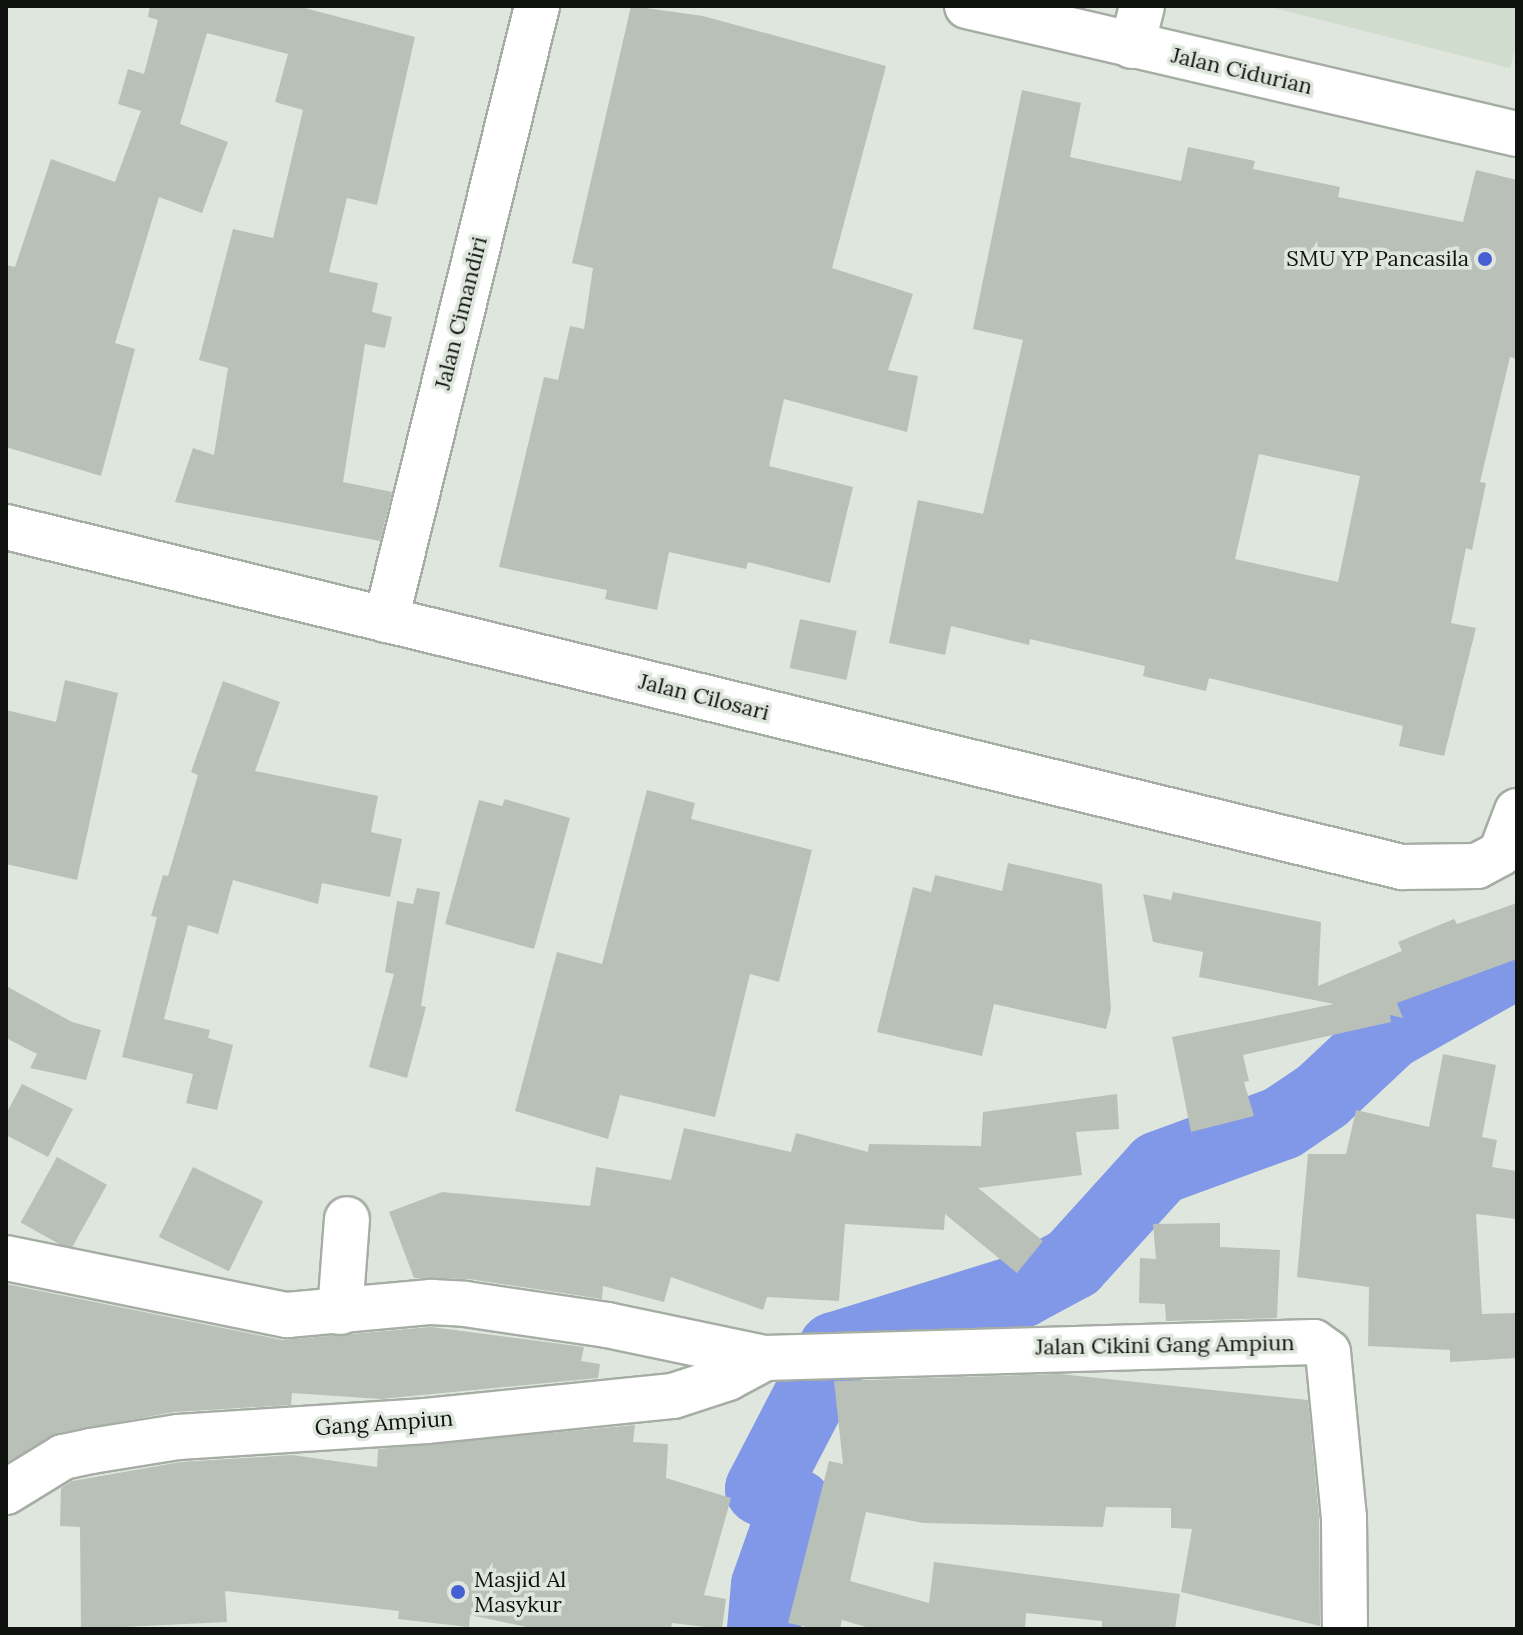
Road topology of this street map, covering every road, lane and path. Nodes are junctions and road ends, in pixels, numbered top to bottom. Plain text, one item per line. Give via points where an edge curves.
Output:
1 (537, 6) edge
2 (967, 6) edge
3 (1137, 26) edge
4 (1517, 134) edge
5 (6, 527) edge
6 (386, 620) junction
7 (1517, 811) edge
8 (347, 1219) dead end
9 (6, 1258) edge
10 (340, 1312) junction
11 (865, 1355) joint
12 (781, 1358) junction
13 (6, 1492) edge
14 (1345, 1629) edge

1 - 6 street, Jalan Cimandiri
2 - 3 street, Jalan Cidurian
3 - 4 street, Jalan Cidurian
5 - 6 street, Jalan Cilosari
6 - 7 street, Jalan Cilosari via 1402,867 1477,866 1501,853
8 - 10 street
9 - 10 street, Gang Ampiun via 243,1309 287,1315
10 - 12 street, Gang Ampiun via 431,1302 465,1304
11 - 12 street, Gang Ampiun
11 - 14 street, Jalan Cikini Gang Ampiun via 1281,1341 1323,1347 1344,1517
12 - 13 street, Gang Ampiun via 673,1396 426,1421 178,1437 91,1451 63,1457

